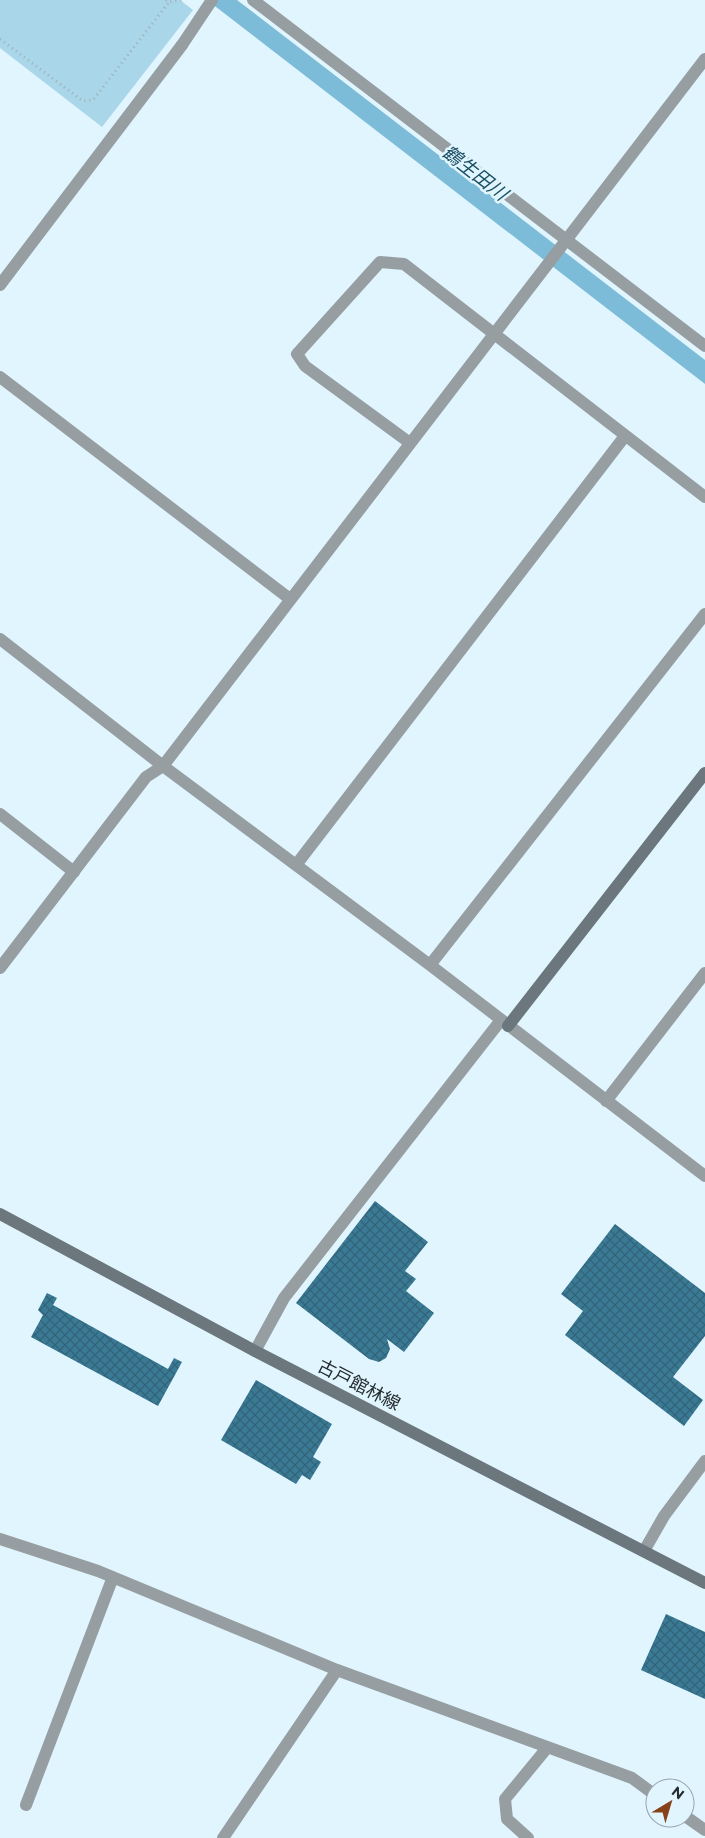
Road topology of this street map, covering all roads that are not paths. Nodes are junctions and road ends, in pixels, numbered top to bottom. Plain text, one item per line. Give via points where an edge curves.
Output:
1 (212, 0) edge
2 (253, 0) edge
3 (705, 59) edge
4 (567, 239) junction
5 (0, 285) edge
6 (494, 334) junction
7 (705, 346) edge
8 (0, 376) edge
9 (625, 436) junction
10 (410, 443) junction
11 (705, 497) edge
12 (290, 599) junction
13 (705, 614) edge
14 (0, 639) edge
15 (163, 766) junction
16 (705, 773) edge
17 (0, 814) edge
18 (296, 865) junction
19 (74, 872) junction
20 (430, 965) junction
21 (0, 968) edge
22 (705, 973) edge
23 (505, 1023) junction
24 (606, 1101) junction
25 (705, 1176) edge
26 (0, 1214) edge
27 (255, 1351) junction
28 (705, 1461) edge
29 (0, 1539) edge
30 (644, 1551) junction
31 (113, 1577) junction
32 (705, 1583) edge
33 (337, 1670) junction
34 (547, 1748) junction
35 (645, 1787) edge
36 (26, 1805) dead end
37 (225, 1838) edge
38 (528, 1838) edge

1 - 5 street via 182,45
2 - 4 street
3 - 4 street
4 - 6 street
4 - 7 street
6 - 9 street
6 - 10 street
6 - 10 street via 404,264 380,262 297,354 305,366
8 - 12 street
9 - 11 street
9 - 18 street
10 - 12 street
12 - 15 street
13 - 20 street
14 - 15 street
15 - 18 street
15 - 19 street via 146,777
16 - 23 main road
17 - 19 street
18 - 20 street
19 - 21 street
20 - 23 street
22 - 24 street
23 - 24 street
23 - 27 street via 284,1298
24 - 25 street
26 - 27 main road, 古戸館林線
27 - 30 main road, 古戸館林線
28 - 30 street via 664,1516
29 - 31 street
30 - 32 main road, 古戸館林線
31 - 33 street
31 - 36 street
33 - 34 street
33 - 37 street
34 - 35 street via 632,1778
34 - 38 street via 506,1799 507,1819

